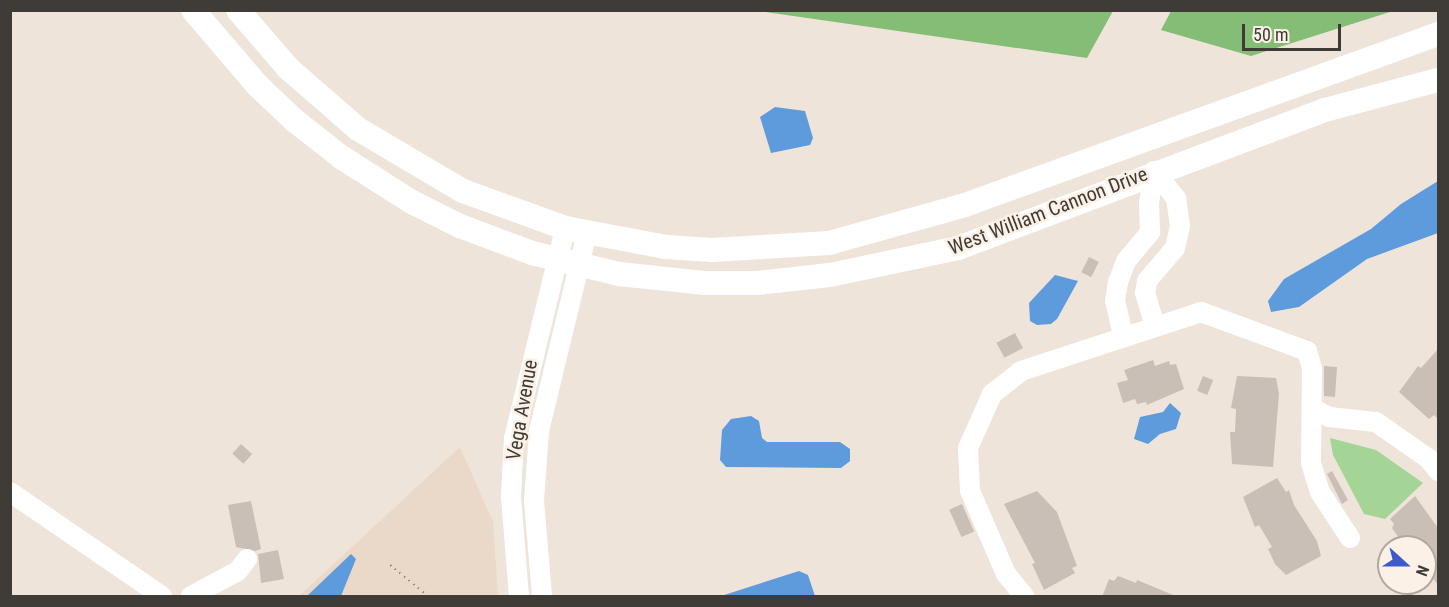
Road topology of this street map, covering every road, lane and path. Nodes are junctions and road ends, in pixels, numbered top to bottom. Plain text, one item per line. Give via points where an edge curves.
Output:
1 (238, 10) edge
2 (206, 14) edge
3 (1438, 34) edge
4 (1438, 80) edge
5 (1148, 139) junction
6 (1154, 171) junction
7 (576, 231) junction
8 (556, 259) junction
9 (579, 265) junction
10 (1155, 326) junction
11 (1123, 335) junction
12 (1311, 408) junction
13 (1437, 466) edge
14 (10, 492) edge
15 (1350, 538) dead end
16 (247, 559) dead end
17 (390, 565) dead end
18 (162, 597) edge
19 (191, 597) edge
20 (428, 597) edge
21 (519, 597) edge
22 (542, 597) edge
23 (1024, 597) edge

1 - 7 main road, West William Cannon Drive via 311,90 399,156 463,191
2 - 8 main road, West William Cannon Drive via 257,85 294,120 374,180 460,226
3 - 5 main road, West William Cannon Drive
4 - 6 main road, West William Cannon Drive via 1325,110
5 - 6 main road
5 - 7 main road, West William Cannon Drive via 965,205 829,243 712,250
6 - 9 main road, West William Cannon Drive via 958,248 830,275 757,283 704,283 647,278
6 - 10 street via 1176,198 1180,226 1175,248 1147,281 1145,293
6 - 11 street via 1150,232 1126,261 1118,282 1115,301
7 - 8 street, Vega Avenue
7 - 9 street, Vega Avenue
8 - 9 main road, West William Cannon Drive
8 - 21 street, Vega Avenue via 514,438 510,496
9 - 22 street, Vega Avenue via 539,431 534,501
10 - 11 street
10 - 12 street via 1201,312 1307,351 1312,368
11 - 23 street via 1021,370 992,394 978,420 968,448 970,491 1006,574
12 - 13 street via 1329,417 1376,422
12 - 15 street via 1311,463 1317,482
14 - 18 street
16 - 19 street via 238,571
17 - 20 path

